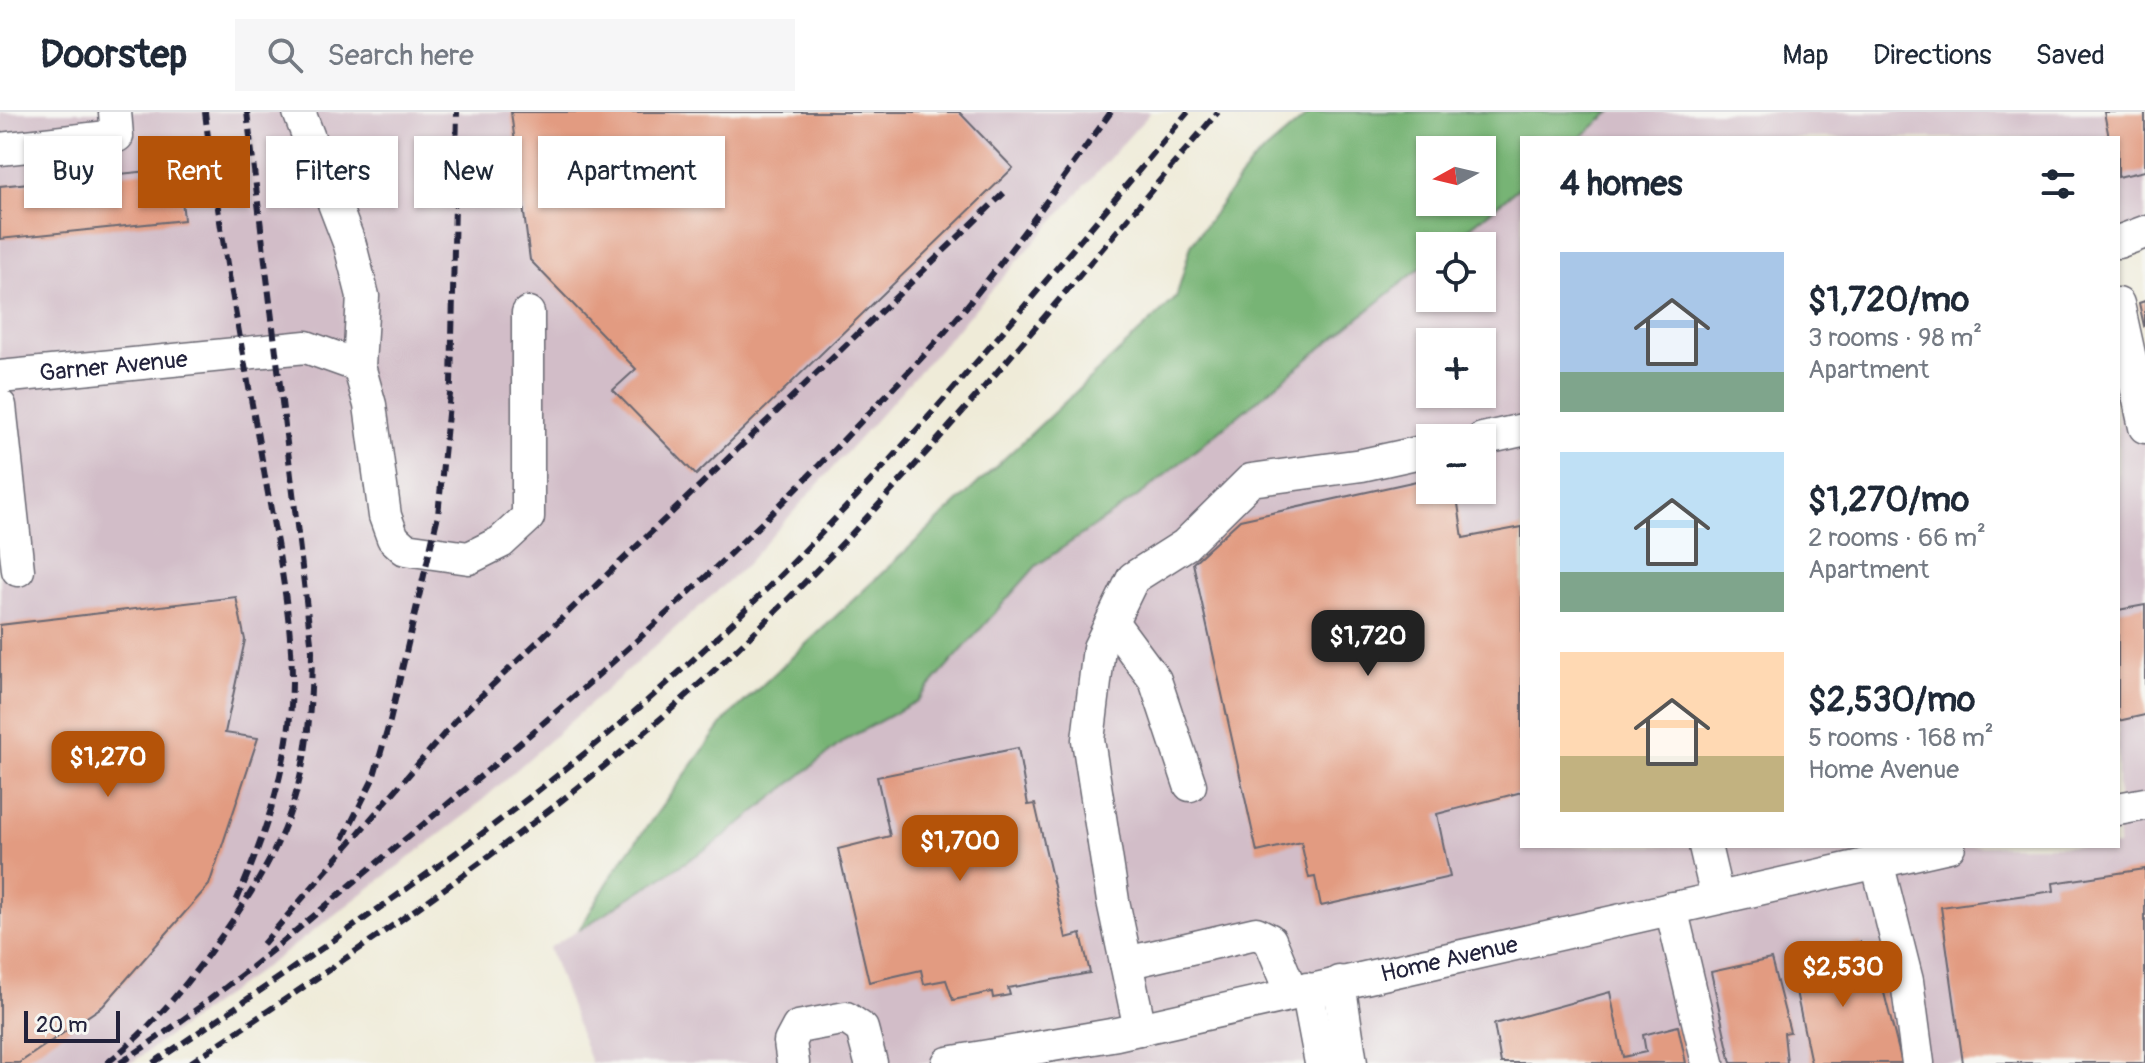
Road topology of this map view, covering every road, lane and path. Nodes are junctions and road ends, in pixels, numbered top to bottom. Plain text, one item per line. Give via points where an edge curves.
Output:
1 (115, 112) edge
2 (299, 112) edge
3 (0, 149) edge
4 (2145, 232) edge
5 (2120, 241) edge
6 (528, 313) dead end
7 (2120, 313) edge
8 (359, 366) junction
9 (0, 377) edge
10 (0, 406) edge
11 (2145, 427) edge
12 (1520, 430) edge
13 (1496, 436) edge
14 (1416, 453) edge
15 (18, 570) dead end
16 (1112, 622) junction
17 (1190, 785) dead end
18 (2145, 804) edge
19 (2120, 809) edge
20 (1705, 848) edge
21 (1940, 848) edge
22 (1877, 862) junction
23 (1717, 897) junction
24 (1671, 908) junction
25 (1126, 963) junction
26 (1339, 982) junction
27 (1300, 991) junction
28 (1140, 1029) junction
29 (1042, 1055) edge
30 (793, 1063) edge
31 (871, 1063) edge
32 (948, 1063) edge
33 (1321, 1063) edge
34 (1351, 1063) edge
35 (1708, 1063) edge
36 (1918, 1063) edge

1 - 3 street via 117,136
2 - 8 street via 350,245 363,296
4 - 5 street
6 - 8 street via 528,517 501,542 469,558 405,549 393,538
7 - 11 street
8 - 9 street, Garner Avenue via 306,347
10 - 15 street
12 - 13 street
14 - 16 street via 1251,480 1185,545 1133,578
16 - 17 street via 1155,680
16 - 25 street via 1099,648 1088,740
18 - 19 street
20 - 23 street
21 - 22 street, Home Avenue
22 - 23 street, Home Avenue
22 - 36 street via 1907,981
23 - 24 street, Home Avenue
24 - 26 street, Home Avenue
24 - 35 street
25 - 27 street via 1256,933 1270,940
25 - 28 street
26 - 27 street, Home Avenue
26 - 34 street
27 - 28 street, Home Avenue
27 - 33 street
28 - 29 street, Home Avenue
29 - 32 street, Home Avenue
30 - 31 street via 790,1042 798,1027 846,1018 862,1029

